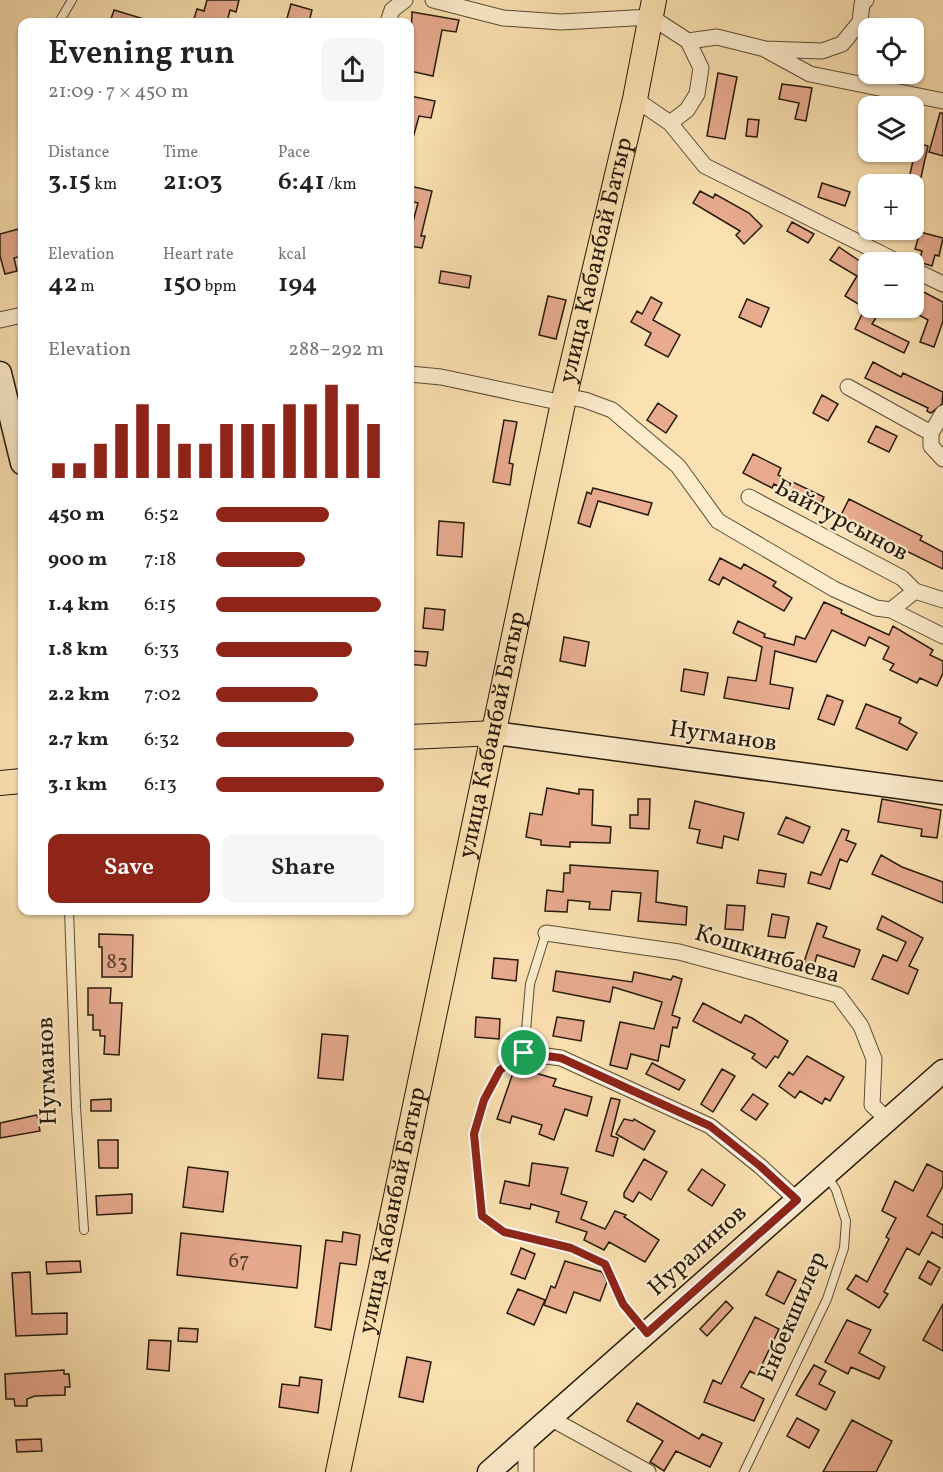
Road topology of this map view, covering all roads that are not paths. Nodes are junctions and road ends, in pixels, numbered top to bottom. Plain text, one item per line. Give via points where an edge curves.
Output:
1 (72, 0) edge
2 (405, 0) edge
3 (433, 0) edge
4 (866, 0) edge
5 (652, 8) edge
6 (61, 18) edge
7 (389, 18) edge
8 (688, 41) junction
9 (765, 49) junction
10 (635, 99) junction
11 (943, 101) edge
12 (670, 123) junction
13 (878, 252) edge
14 (924, 275) edge
15 (943, 284) edge
16 (18, 316) edge
17 (0, 320) edge
18 (0, 374) edge
19 (414, 374) edge
20 (848, 387) dead end
21 (564, 400) junction
22 (943, 413) edge
23 (931, 433) junction
24 (18, 447) edge
25 (943, 459) edge
26 (748, 497) dead end
27 (915, 591) junction
28 (943, 600) edge
29 (891, 610) junction
30 (943, 636) edge
31 (495, 733) junction
32 (414, 737) edge
33 (18, 781) edge
34 (0, 783) edge
35 (943, 794) edge
36 (69, 915) edge
37 (546, 933) joint
38 (524, 1053) junction
39 (943, 1071) edge
40 (888, 1120) junction
41 (826, 1174) junction
42 (797, 1200) junction
43 (84, 1230) dead end
44 (647, 1333) junction
45 (548, 1417) junction
46 (526, 1438) junction
47 (338, 1472) edge
48 (489, 1472) edge
49 (526, 1472) edge
50 (648, 1472) edge
51 (744, 1472) edge

1 - 6 lane
2 - 7 street via 392,10
3 - 5 street via 514,19 561,22
4 - 9 street via 860,22 842,44 822,51
5 - 8 street
5 - 10 main road, улица Кабанбай Батыр
8 - 9 street via 717,38
8 - 12 street via 701,68 697,94 687,110
9 - 11 street via 810,74
10 - 12 street
10 - 21 main road, улица Кабанбай Батыр
12 - 13 street via 705,166
14 - 15 street
16 - 17 street
18 - 24 main road
19 - 21 street
20 - 23 street
21 - 29 street via 585,400 612,410 678,465 718,521 742,537 834,589 876,608
21 - 31 main road, улица Кабанбай Батыр
22 - 23 street
23 - 25 street via 931,446
26 - 27 street, Байтурсынов via 902,578
27 - 28 street, Байтурсынов
27 - 29 street
29 - 30 street
31 - 32 main road
31 - 35 main road, Нугманов
31 - 47 main road, улица Кабанбай Батыр
33 - 34 main road
36 - 43 lane, Нугманов
37 - 38 lane via 530,984
37 - 40 street, Кошкинбаева via 679,952 838,995 861,1026 873,1059 872,1105
38 - 42 street via 561,1058 710,1126
38 - 44 lane via 500,1070 484,1100 474,1134 482,1216 504,1232 571,1248 605,1264 623,1304
39 - 40 main road, Нуралинов
40 - 41 main road, Нуралинов
41 - 42 main road, Нуралинов
41 - 51 lane, Енбекшилер via 846,1221 844,1248 827,1299
42 - 44 main road, Нуралинов
44 - 45 main road, Нуралинов
45 - 46 main road, Нуралинов
45 - 50 street
46 - 48 main road, Нуралинов
46 - 49 street

